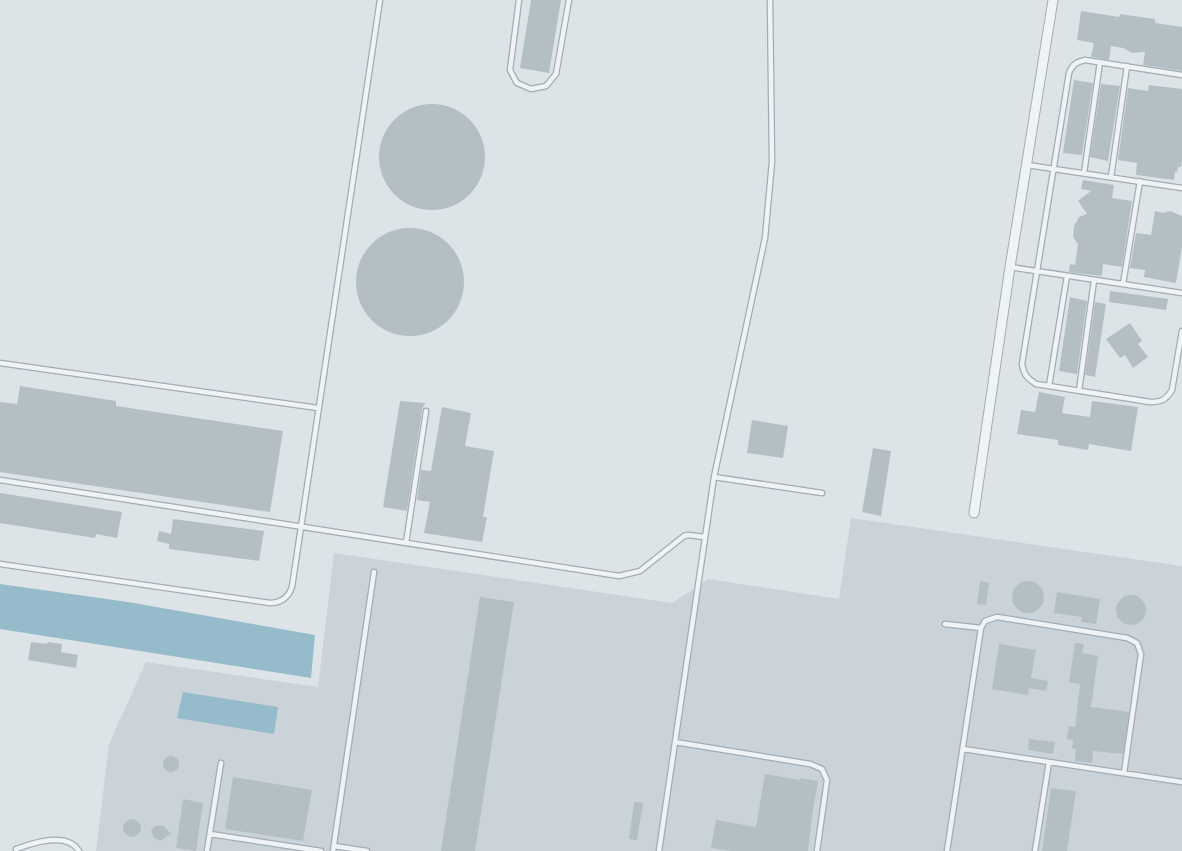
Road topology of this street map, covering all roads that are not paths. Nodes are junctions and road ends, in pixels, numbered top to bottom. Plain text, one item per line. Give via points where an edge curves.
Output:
1 (380, 0) edge
2 (519, 0) edge
3 (569, 0) edge
4 (770, 0) edge
5 (1053, 0) edge
6 (1100, 62) junction
7 (1127, 66) junction
8 (1182, 75) edge
9 (1026, 165) junction
10 (1054, 168) junction
11 (1084, 173) junction
12 (1111, 177) junction
13 (1140, 181) junction
14 (1182, 188) edge
15 (1010, 267) junction
16 (1038, 272) junction
17 (1067, 276) junction
18 (1094, 280) junction
19 (1123, 284) junction
20 (1182, 293) edge
21 (1182, 331) edge
22 (0, 363) edge
23 (1049, 386) junction
24 (1078, 390) junction
25 (318, 408) junction
26 (426, 411) dead end
27 (714, 476) junction
28 (0, 480) edge
29 (822, 492) dead end
30 (974, 513) dead end
31 (301, 526) junction
32 (705, 536) junction
33 (406, 543) junction
34 (0, 564) edge
35 (374, 572) dead end
36 (945, 624) dead end
37 (981, 628) junction
38 (675, 742) junction
39 (963, 749) junction
40 (1049, 762) junction
41 (220, 763) dead end
42 (1124, 774) junction
43 (1182, 782) edge
44 (210, 834) junction
45 (334, 848) edge
46 (16, 849) dead end
47 (79, 851) edge
48 (207, 851) edge
49 (321, 851) edge
50 (367, 851) edge
51 (658, 851) edge
52 (817, 851) edge
53 (947, 851) edge
54 (1035, 851) edge

1 - 25 lane
2 - 3 lane via 510,70 518,83 531,89 546,86 556,74
4 - 27 lane via 773,136 768,213 761,263
5 - 9 street
6 - 7 lane
6 - 10 lane via 1078,61 1072,66
6 - 11 lane
7 - 8 lane
7 - 12 lane
9 - 10 lane
9 - 15 street
10 - 11 lane
10 - 16 lane
11 - 12 lane
12 - 13 lane
13 - 14 lane
13 - 19 lane
15 - 16 lane
15 - 30 street
16 - 17 lane
16 - 23 lane via 1022,364 1029,379
17 - 18 lane
17 - 23 lane
18 - 19 lane
18 - 24 lane
19 - 20 lane
21 - 24 lane via 1168,398 1150,402
22 - 25 lane
23 - 24 lane
25 - 31 lane
26 - 33 lane
27 - 29 lane
27 - 32 lane
28 - 31 lane
31 - 33 lane
31 - 34 lane via 290,592 284,600 275,603
32 - 33 lane via 684,536 640,571 619,576
32 - 38 lane
35 - 45 lane
36 - 37 lane
37 - 39 lane
37 - 42 lane via 985,621 997,618 1127,638 1137,643 1141,654
38 - 51 lane
38 - 52 lane via 810,764 822,769 827,780
39 - 40 lane
39 - 53 lane
40 - 42 lane
40 - 54 lane
41 - 44 lane
42 - 43 lane
44 - 48 lane
44 - 49 lane
45 - 50 lane
46 - 47 lane via 40,842 65,841 74,844

